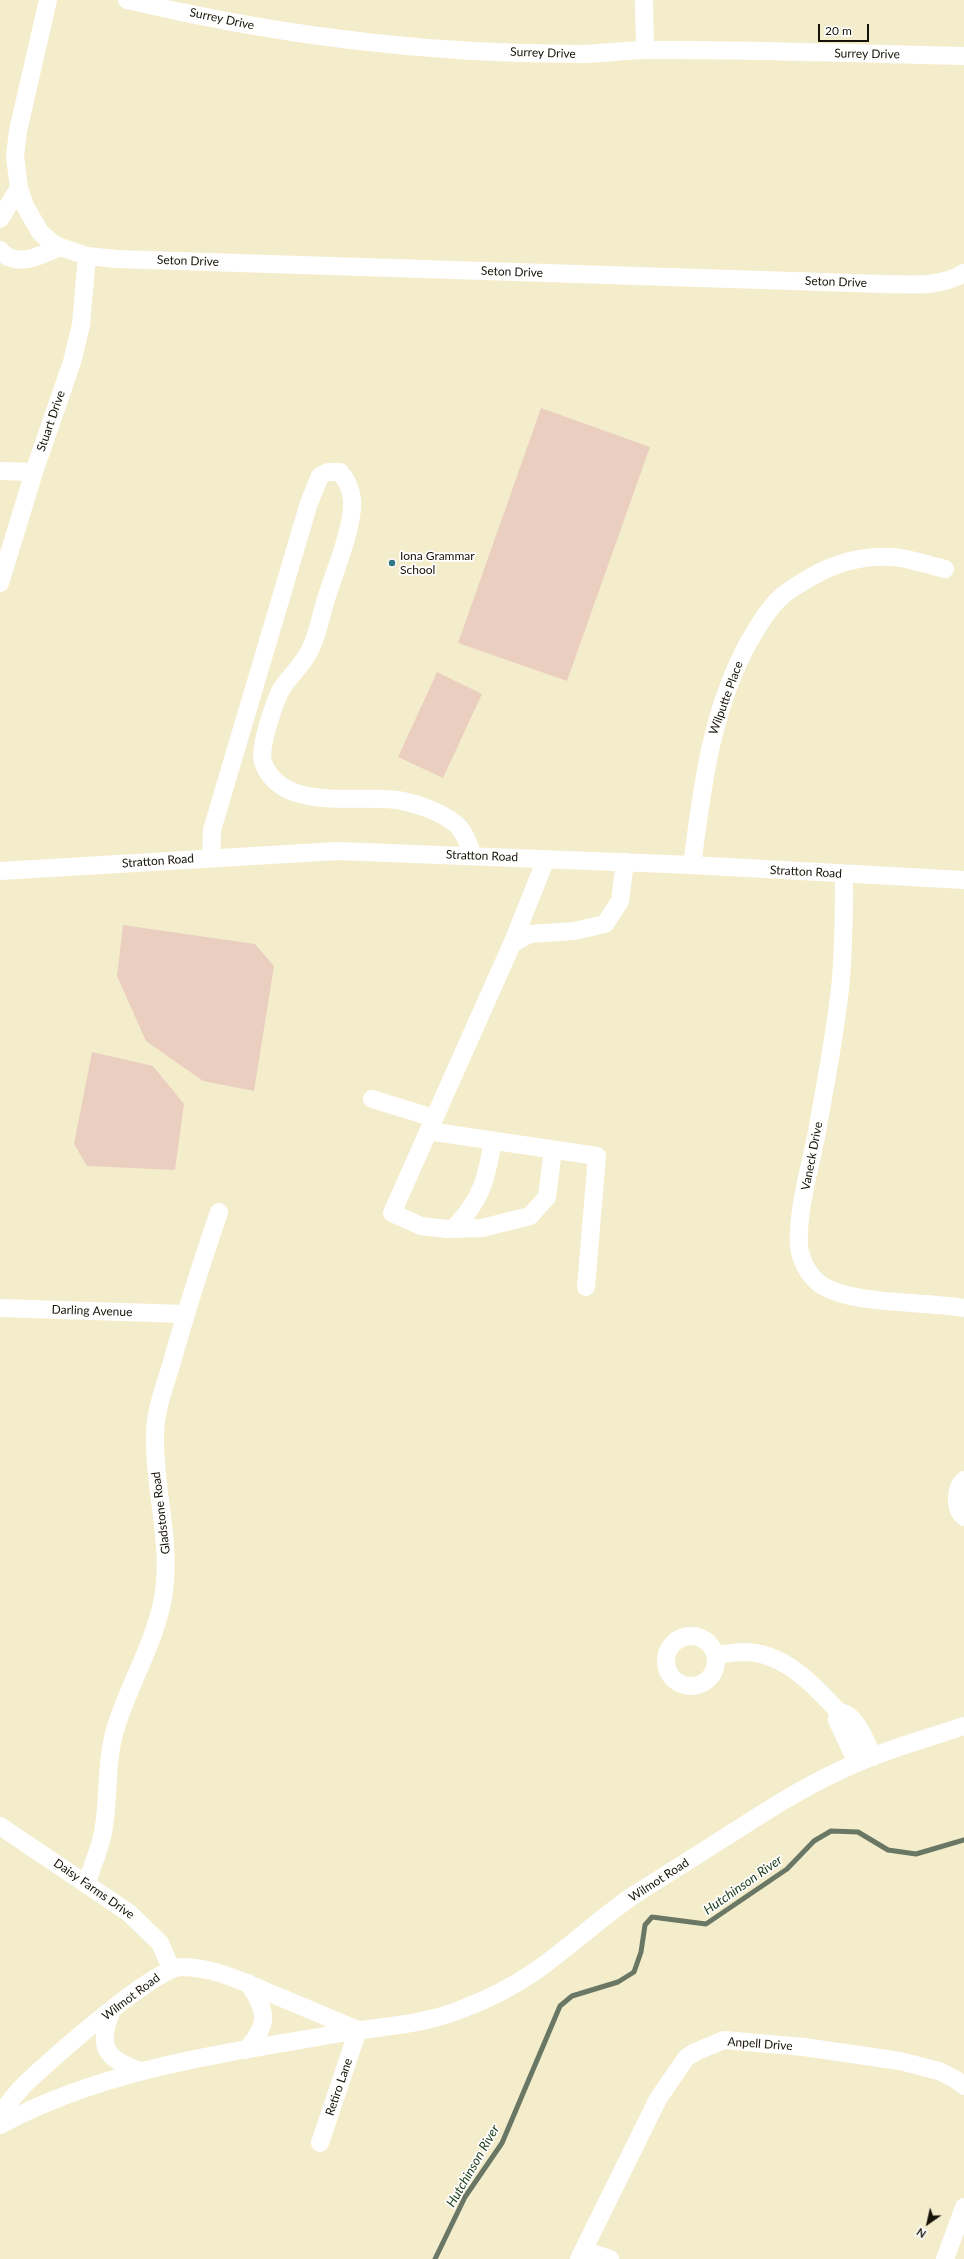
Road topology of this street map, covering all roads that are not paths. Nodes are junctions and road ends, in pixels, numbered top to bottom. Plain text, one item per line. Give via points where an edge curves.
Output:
1 (48, 0) edge
2 (644, 0) edge
3 (135, 1) edge
4 (645, 50) junction
5 (964, 56) edge
6 (19, 188) junction
7 (0, 219) edge
8 (60, 247) junction
9 (0, 250) edge
10 (87, 256) junction
11 (964, 273) edge
12 (0, 471) edge
13 (34, 472) junction
14 (945, 569) dead end
15 (0, 583) edge
16 (258, 676) junction
17 (284, 686) junction
18 (473, 856) junction
19 (212, 858) junction
20 (546, 859) junction
21 (625, 862) junction
22 (692, 865) junction
23 (0, 871) edge
24 (844, 874) junction
25 (964, 880) edge
26 (512, 944) junction
27 (372, 1099) dead end
28 (431, 1125) junction
29 (493, 1141) junction
30 (553, 1150) junction
31 (219, 1212) dead end
32 (454, 1228) junction
33 (586, 1287) dead end
34 (0, 1308) edge
35 (964, 1308) edge
36 (184, 1314) junction
37 (964, 1480) edge
38 (964, 1517) edge
39 (716, 1655) dead end
40 (964, 1726) edge
41 (865, 1760) junction
42 (0, 1826) edge
43 (86, 1883) junction
44 (171, 1968) junction
45 (248, 1983) junction
46 (113, 2009) junction
47 (358, 2030) junction
48 (246, 2050) junction
49 (140, 2071) junction
50 (964, 2086) edge
51 (0, 2114) edge
52 (0, 2125) edge
53 (320, 2143) dead end
54 (964, 2207) edge
55 (580, 2254) edge
56 (610, 2259) edge
57 (945, 2259) edge

1 - 6 street, Seton Drive via 18,131 15,156
2 - 4 street
3 - 4 street, Surrey Drive via 268,29 403,46 581,54
4 - 5 street, Surrey Drive
6 - 7 street
6 - 8 street, Seton Drive via 25,206 40,232
8 - 9 street via 25,260 12,258
8 - 10 street, Seton Drive
10 - 11 street, Seton Drive via 884,284 932,284
10 - 13 street, Stuart Drive via 81,325 72,362
12 - 13 street
13 - 15 street, Stuart Drive
14 - 22 street, Wilputte Place via 892,557 850,560 820,571 780,597 765,616 733,672 718,714 705,766
16 - 17 street
16 - 17 street via 317,482 320,476 328,472 340,472 347,481 352,500 348,530 311,649
16 - 19 street via 212,830
17 - 18 street via 261,749 263,762 276,781 299,795 316,798 372,798 414,804 456,824 464,833
18 - 19 street, Stratton Road via 338,851
18 - 20 street, Stratton Road
19 - 23 street, Stratton Road
20 - 21 street, Stratton Road
20 - 26 street
21 - 22 street, Stratton Road
21 - 26 street via 620,901 605,924 574,931 529,934
22 - 24 street, Stratton Road
24 - 25 street, Stratton Road
24 - 35 street, Vaneck Drive via 840,989 799,1227 799,1247 803,1262 818,1283 839,1294
26 - 28 street
27 - 28 street
28 - 29 street
28 - 32 street via 392,1213 421,1226
29 - 30 street
29 - 32 street via 485,1182 470,1211
30 - 32 street via 547,1197 530,1216 482,1228
30 - 33 street via 597,1156
31 - 36 street, Gladstone Road
34 - 36 street, Darling Avenue
36 - 43 street, Gladstone Road via 159,1402 155,1434 155,1463 165,1528 166,1556 162,1604 150,1643 115,1731 110,1753 104,1829
37 - 38 street via 960,1483 956,1497 960,1514
39 - 41 street via 743,1652 774,1659 790,1667 813,1684 838,1711 837,1720
40 - 41 street, Wilmot Road
41 - 47 street, Wilmot Road via 782,1801 641,1891 594,1924 538,1970 502,1992 460,2011 431,2020
42 - 43 street, Daisy Farms Drive
43 - 44 street, Daisy Farms Drive via 129,1913 151,1933 160,1943
44 - 45 street, Wilmot Road via 196,1967 216,1971
44 - 46 street, Wilmot Road via 144,1984
45 - 47 street, Wilmot Road
45 - 48 street via 260,2000 263,2025 259,2036
46 - 49 street via 104,2035 107,2050 114,2060
46 - 51 street, Wilmot Road via 23,2086
47 - 48 street, Wilmot Road
47 - 53 street, Retiro Lane
48 - 49 street, Wilmot Road
49 - 52 street, Wilmot Road via 49,2100
50 - 55 street, Anpell Drive via 939,2071 804,2047 724,2040 695,2052 686,2058 658,2099
54 - 57 street
55 - 56 street

